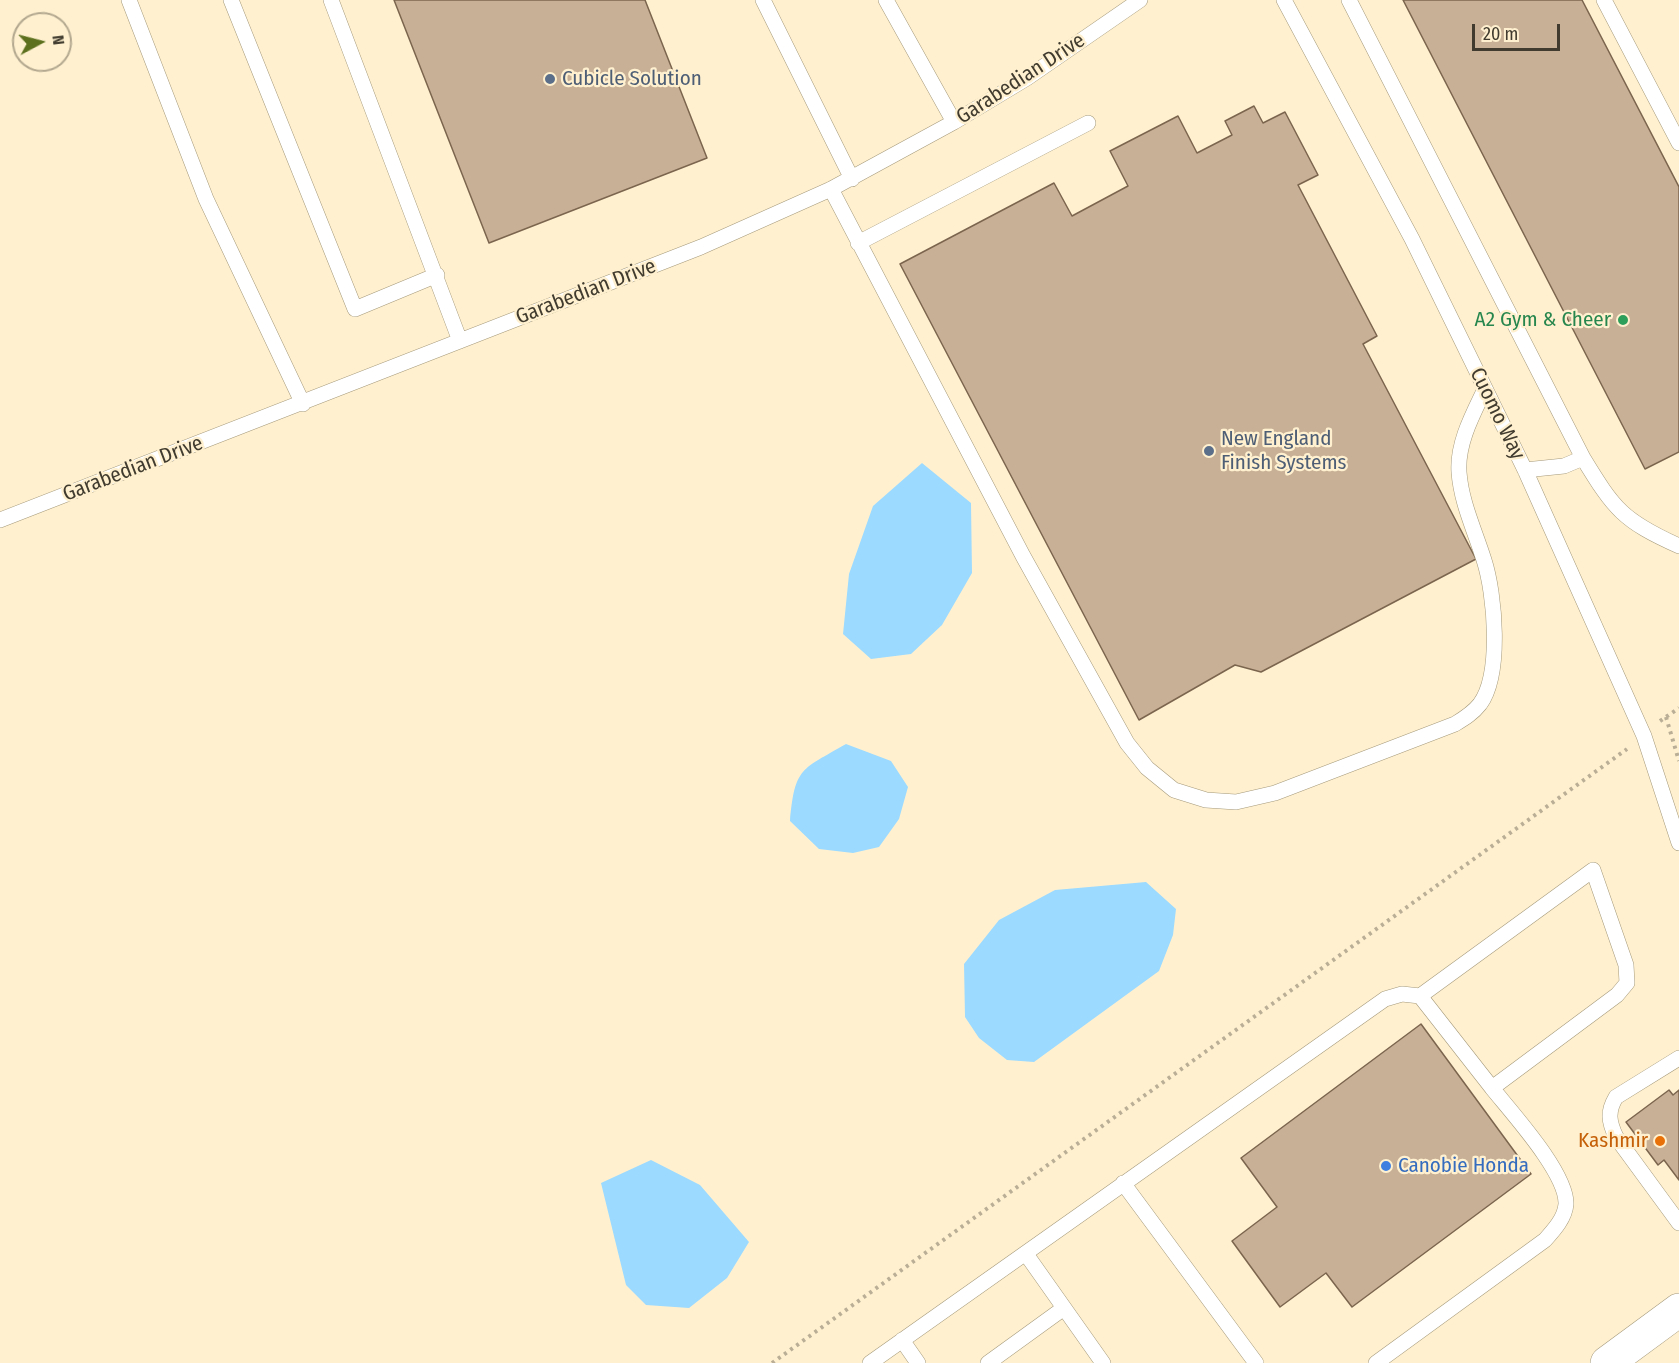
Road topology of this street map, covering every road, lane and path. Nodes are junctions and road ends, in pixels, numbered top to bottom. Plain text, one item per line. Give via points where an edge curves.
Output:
1 (129, 0) edge
2 (231, 0) edge
3 (331, 0) edge
4 (763, 0) edge
5 (886, 0) edge
6 (1140, 0) edge
7 (1284, 0) edge
8 (1349, 0) edge
9 (1604, 0) edge
10 (954, 122) junction
11 (1088, 123) dead end
12 (1679, 142) edge
13 (852, 179) junction
14 (831, 189) junction
15 (858, 243) junction
16 (437, 275) junction
17 (460, 341) junction
18 (1485, 389) junction
19 (303, 404) junction
20 (1583, 458) junction
21 (1525, 470) junction
22 (0, 520) edge
23 (1679, 546) edge
24 (1679, 708) edge
25 (1666, 717) junction
26 (1644, 736) junction
27 (1679, 761) edge
28 (1679, 843) edge
29 (1420, 996) junction
30 (1679, 1058) edge
31 (1492, 1088) junction
32 (1123, 1183) junction
33 (1679, 1223) edge
34 (1026, 1254) junction
35 (1064, 1308) junction
36 (1679, 1310) edge
37 (902, 1340) junction
38 (772, 1363) edge
39 (870, 1363) edge
40 (918, 1363) edge
41 (988, 1363) edge
42 (1103, 1363) edge
43 (1256, 1363) edge
44 (1376, 1363) edge
45 (1608, 1363) edge

1 - 19 lane via 206,199
2 - 16 lane via 355,309
3 - 16 lane
4 - 13 lane
5 - 10 lane
6 - 10 lane, Garabedian Drive via 1027,78
7 - 18 lane, Cuomo Way via 1412,239
8 - 20 lane
9 - 12 lane
10 - 13 lane, Garabedian Drive
11 - 15 lane
13 - 14 lane, Garabedian Drive
14 - 15 lane
14 - 17 lane, Garabedian Drive via 701,247
15 - 18 lane via 1127,743 1174,790 1206,800 1236,802 1275,793 1455,724 1470,716 1481,702 1492,662 1492,599 1458,469 1466,432
16 - 17 lane
17 - 19 lane, Garabedian Drive
18 - 21 lane, Cuomo Way
19 - 22 lane, Garabedian Drive
20 - 21 lane via 1564,466
20 - 23 lane via 1608,499 1627,519
21 - 26 lane, Cuomo Way
24 - 25 path
25 - 26 path
25 - 27 path
26 - 28 lane, Cuomo Way
26 - 38 path
29 - 31 lane
29 - 31 lane via 1593,870 1626,965 1627,983 1617,995
29 - 32 lane via 1402,994 1385,999
30 - 33 lane via 1616,1097 1610,1107 1609,1122
31 - 44 lane via 1547,1158 1561,1184 1566,1204 1559,1224 1545,1240
32 - 34 lane
32 - 43 lane
34 - 35 lane
34 - 37 lane
35 - 41 lane
35 - 42 lane
36 - 45 main road
37 - 39 lane
37 - 40 lane

